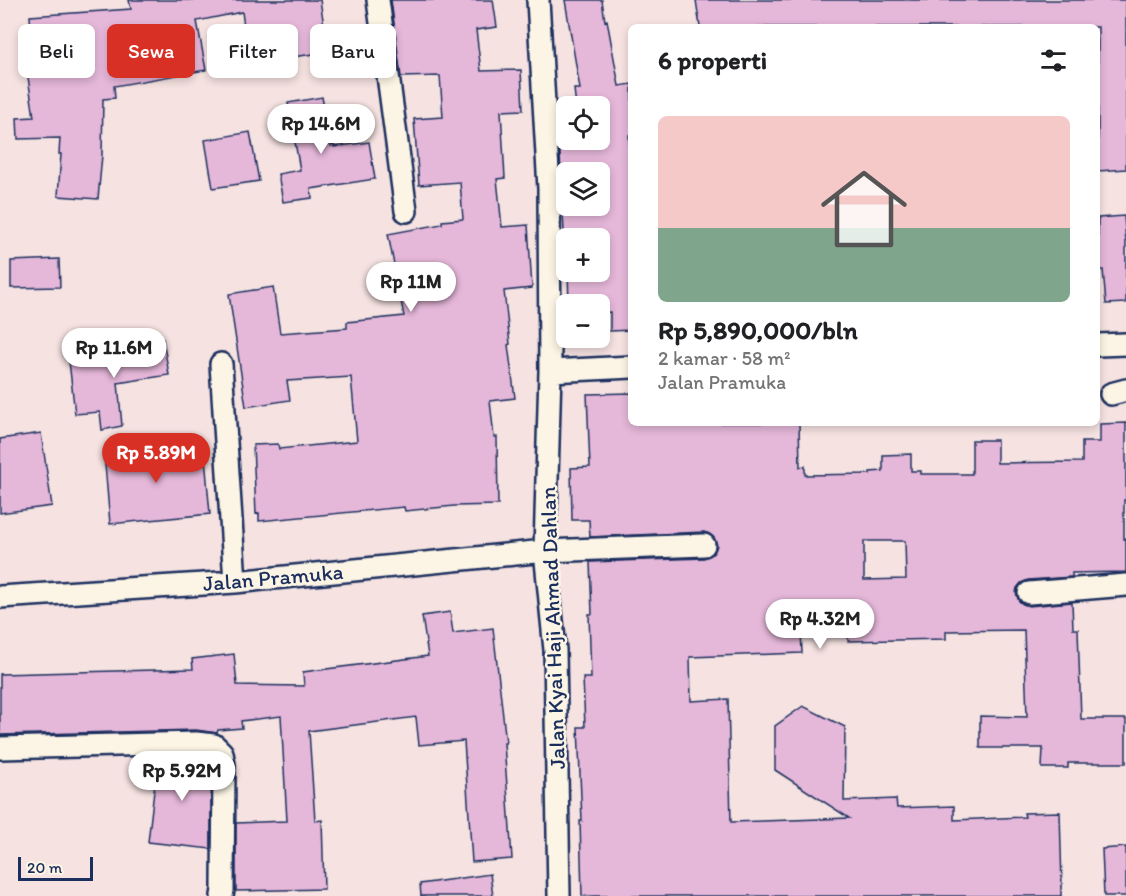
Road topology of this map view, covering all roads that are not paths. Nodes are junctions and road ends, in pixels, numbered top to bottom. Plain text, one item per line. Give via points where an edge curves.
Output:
1 (378, 0) edge
2 (538, 0) edge
3 (406, 211) dead end
4 (1126, 344) edge
5 (1100, 345) edge
6 (221, 364) dead end
7 (628, 367) edge
8 (550, 371) junction
9 (704, 545) dead end
10 (545, 551) junction
11 (235, 582) junction
12 (1126, 585) edge
13 (1029, 593) dead end
14 (0, 597) edge
15 (0, 748) edge
16 (222, 896) edge
17 (559, 896) edge

1 - 3 street
2 - 8 street, Jalan Kyai Haji Ahmad Dahlan via 549,189
4 - 5 street
6 - 11 street
7 - 8 street
8 - 10 street, Jalan Kyai Haji Ahmad Dahlan
9 - 10 street, Jalan Pramuka
10 - 11 street, Jalan Pramuka
10 - 17 street, Jalan Kyai Haji Ahmad Dahlan via 555,650
11 - 14 street, Jalan Pramuka
12 - 13 street
15 - 16 street via 214,745 222,753 224,765

